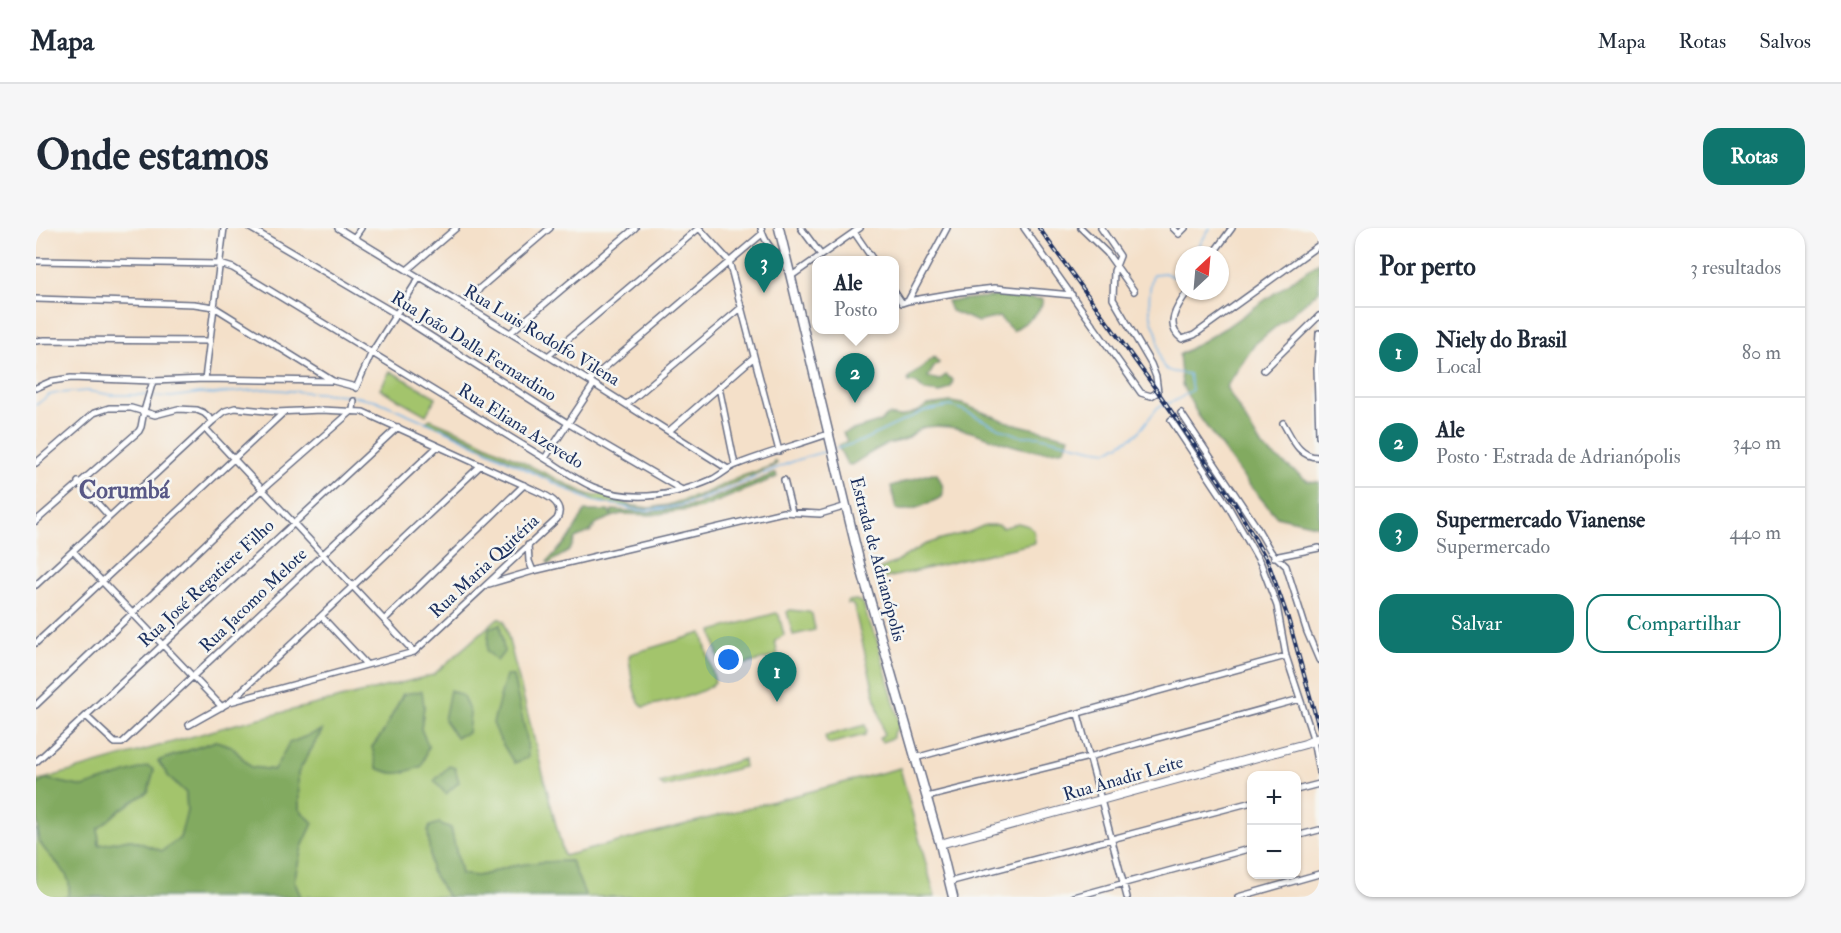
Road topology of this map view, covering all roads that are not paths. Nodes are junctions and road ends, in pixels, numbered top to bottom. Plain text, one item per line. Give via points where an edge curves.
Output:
1 (224, 228) edge
2 (250, 228) edge
3 (338, 228) edge
4 (361, 228) edge
5 (456, 228) edge
6 (550, 228) edge
7 (634, 228) edge
8 (699, 228) edge
9 (779, 228) edge
10 (801, 228) edge
11 (844, 228) edge
12 (860, 228) edge
13 (947, 228) edge
14 (1024, 228) edge
15 (1081, 228) edge
16 (1101, 228) edge
17 (1185, 228) edge
18 (1232, 228) edge
19 (1175, 230) edge
20 (761, 231) edge
21 (852, 234) junction
22 (354, 238) junction
23 (1319, 245) edge
24 (1219, 246) edge
25 (820, 255) joint
26 (870, 256) edge
27 (785, 258) junction
28 (36, 261) edge
29 (729, 261) junction
30 (812, 261) edge
31 (220, 264) junction
32 (1116, 266) junction
33 (407, 270) junction
34 (790, 277) junction
35 (419, 278) junction
36 (1134, 291) dead end
37 (1072, 295) junction
38 (899, 298) edge
39 (909, 298) junction
40 (36, 299) edge
41 (1181, 300) edge
42 (214, 307) junction
43 (467, 307) junction
44 (742, 307) junction
45 (396, 314) junction
46 (1319, 316) edge
47 (510, 333) junction
48 (1319, 333) edge
49 (36, 341) edge
50 (210, 341) junction
51 (372, 352) junction
52 (548, 356) junction
53 (754, 357) junction
54 (1264, 370) dead end
55 (205, 379) junction
56 (153, 381) junction
57 (333, 381) junction
58 (591, 383) junction
59 (719, 387) junction
60 (36, 388) edge
61 (354, 401) dead end
62 (627, 404) junction
63 (353, 410) junction
64 (144, 411) junction
65 (284, 412) junction
66 (1181, 413) dead end
67 (1171, 420) dead end
68 (213, 421) junction
69 (1283, 423) dead end
70 (569, 424) junction
71 (205, 428) junction
72 (398, 428) junction
73 (669, 431) junction
74 (1319, 436) edge
75 (828, 437) junction
76 (437, 447) junction
77 (779, 451) junction
78 (1319, 457) edge
79 (234, 459) junction
80 (547, 460) junction
81 (36, 463) edge
82 (735, 465) junction
83 (480, 466) junction
84 (546, 469) dead end
85 (728, 469) junction
86 (784, 480) dead end
87 (78, 482) junction
88 (524, 485) junction
89 (263, 489) junction
90 (682, 490) junction
91 (847, 506) junction
92 (792, 512) junction
93 (109, 516) junction
94 (36, 521) edge
95 (294, 523) junction
96 (528, 545) junction
97 (1319, 548) edge
98 (73, 551) junction
99 (323, 554) junction
100 (1272, 556) junction
101 (533, 571) junction
102 (103, 582) junction
103 (36, 585) edge
104 (488, 585) junction
105 (354, 587) junction
106 (134, 614) junction
107 (322, 617) junction
108 (384, 620) junction
109 (36, 643) edge
110 (163, 644) junction
111 (414, 652) junction
112 (1286, 656) junction
113 (1319, 660) edge
114 (366, 664) junction
115 (195, 677) junction
116 (1300, 699) junction
117 (230, 702) junction
118 (36, 705) edge
119 (222, 707) junction
120 (1078, 714) junction
121 (86, 716) junction
122 (189, 725) dead end
123 (1316, 739) edge
124 (1089, 757) junction
125 (915, 758) junction
126 (36, 762) edge
127 (1319, 772) edge
128 (1319, 784) edge
129 (1301, 789) edge
130 (927, 797) junction
131 (1101, 800) junction
132 (1247, 803) edge
133 (1319, 830) edge
134 (1301, 835) edge
135 (1111, 841) junction
136 (940, 844) junction
137 (1247, 849) edge
138 (1319, 874) edge
139 (950, 882) junction
140 (1124, 884) junction
141 (953, 897) edge
142 (1074, 897) edge
143 (1127, 897) edge
144 (1238, 897) edge

1 - 31 street
2 - 45 street, Rua João Dalla Fernardino
3 - 22 street, Rua Luis Rodolfo Vilena
4 - 22 street
5 - 33 street
6 - 43 street via 480,288
7 - 47 street
8 - 29 street
8 - 52 street
9 - 27 main road, Estrada de Adrianópolis
10 - 25 street
11 - 21 street
12 - 21 street
13 - 39 street
14 - 37 street
15 - 32 street
16 - 32 street via 1119,253
17 - 19 street via 1181,233
18 - 24 street
20 - 27 street via 777,256
20 - 29 street
21 - 25 street
21 - 26 street
22 - 33 street, Rua Luis Rodolfo Vilena
23 - 41 street via 1182,339 1175,332 1173,319
27 - 34 main road, Estrada de Adrianópolis
28 - 31 street
29 - 44 street
29 - 58 street
30 - 34 street
31 - 42 street
31 - 51 street, Rua Eliana Azevedo via 233,268
32 - 36 street
32 - 37 street via 1114,302 1142,346 1156,377 1158,392 1151,396 1141,393
33 - 35 street, Rua Luis Rodolfo Vilena
34 - 75 main road, Estrada de Adrianópolis
35 - 43 street, Rua Luis Rodolfo Vilena
35 - 45 street
37 - 39 street via 995,288
38 - 39 street via 902,303
40 - 42 street
42 - 50 street
42 - 57 street
43 - 47 street, Rua Luis Rodolfo Vilena
44 - 53 street
44 - 62 street
45 - 51 street
45 - 70 street, Rua João Dalla Fernardino
46 - 54 street
47 - 52 street, Rua Luis Rodolfo Vilena
48 - 74 street
49 - 50 street
50 - 55 street
51 - 57 street via 356,388
51 - 80 street, Rua Eliana Azevedo
52 - 58 street, Rua Luis Rodolfo Vilena
53 - 59 street
53 - 77 street
55 - 56 street
55 - 57 street
56 - 60 street via 72,378
56 - 64 street
58 - 62 street, Rua Luis Rodolfo Vilena
58 - 70 street
59 - 73 street
59 - 82 street
61 - 63 street
62 - 73 street, Rua Luis Rodolfo Vilena
63 - 65 street, Rua Maria Quitéria
63 - 72 street, Rua Maria Quitéria
63 - 89 street
64 - 68 street via 159,415 178,409 197,410
64 - 81 street via 109,408 94,413
64 - 87 street via 138,431
65 - 68 street, Rua Maria Quitéria via 247,408 225,411
65 - 79 street
66 - 100 street
67 - 112 street via 1261,564 1277,606
68 - 71 street
69 - 78 street via 1303,453
70 - 80 street
70 - 90 street, Rua João Dalla Fernardino
71 - 79 street
71 - 93 street
72 - 76 street, Rua Maria Quitéria
72 - 95 street, Rua José Regatiere Filho
73 - 85 street, Rua Luis Rodolfo Vilena
75 - 77 street, Rua Eliana Azevedo
75 - 91 main road, Estrada de Adrianópolis
76 - 83 street, Rua Maria Quitéria
76 - 99 street, Rua Jacomo Melote
77 - 82 street, Rua Eliana Azevedo
79 - 89 street
79 - 102 street
80 - 84 street
80 - 90 street, Rua Eliana Azevedo via 591,487 607,492 647,498
82 - 85 street, Rua Eliana Azevedo
83 - 88 street, Rua Maria Quitéria
83 - 105 street
85 - 90 street, Rua Eliana Azevedo
86 - 92 street
87 - 93 street
87 - 94 street
88 - 96 street, Rua Maria Quitéria via 554,500 559,510 556,519
88 - 108 street
89 - 95 street
89 - 106 street
91 - 92 street via 820,514
91 - 125 main road, Estrada de Adrianópolis
92 - 101 street
93 - 98 street
95 - 99 street
95 - 110 street, Rua José Regatiere Filho
96 - 101 street
96 - 104 street, Rua Maria Quitéria
97 - 100 street
98 - 102 street
98 - 103 street
99 - 105 street
99 - 115 street, Rua Jacomo Melote
100 - 113 street via 1286,566
101 - 104 street
102 - 106 street
102 - 109 street
104 - 111 street, Rua Maria Quitéria
105 - 107 street
105 - 108 street
106 - 110 street
106 - 118 street
107 - 114 street
107 - 117 street
108 - 111 street
110 - 115 street
110 - 121 street, Rua José Regatiere Filho
111 - 114 street, Rua Maria Quitéria
112 - 116 street
112 - 120 street
114 - 117 street, Rua Maria Quitéria
115 - 119 street
115 - 121 street, Rua Jacomo Melote via 122,743 115,742
116 - 123 street
116 - 124 street
117 - 119 street, Rua Maria Quitéria
119 - 122 street, Rua Maria Quitéria
120 - 124 street
120 - 125 street
121 - 126 street, Rua José Regatiere Filho
123 - 127 street
123 - 131 main road, Rua Anadir Leite
124 - 130 street
124 - 131 street
125 - 130 main road, Estrada de Adrianópolis
128 - 129 street
130 - 136 main road, Estrada de Adrianópolis
131 - 135 street
131 - 136 main road, Rua Anadir Leite
132 - 135 street
133 - 134 street
135 - 139 street
135 - 140 street
136 - 139 main road, Estrada de Adrianópolis
137 - 140 street
138 - 144 street
139 - 141 main road, Estrada de Adrianópolis
140 - 142 street
140 - 143 street

